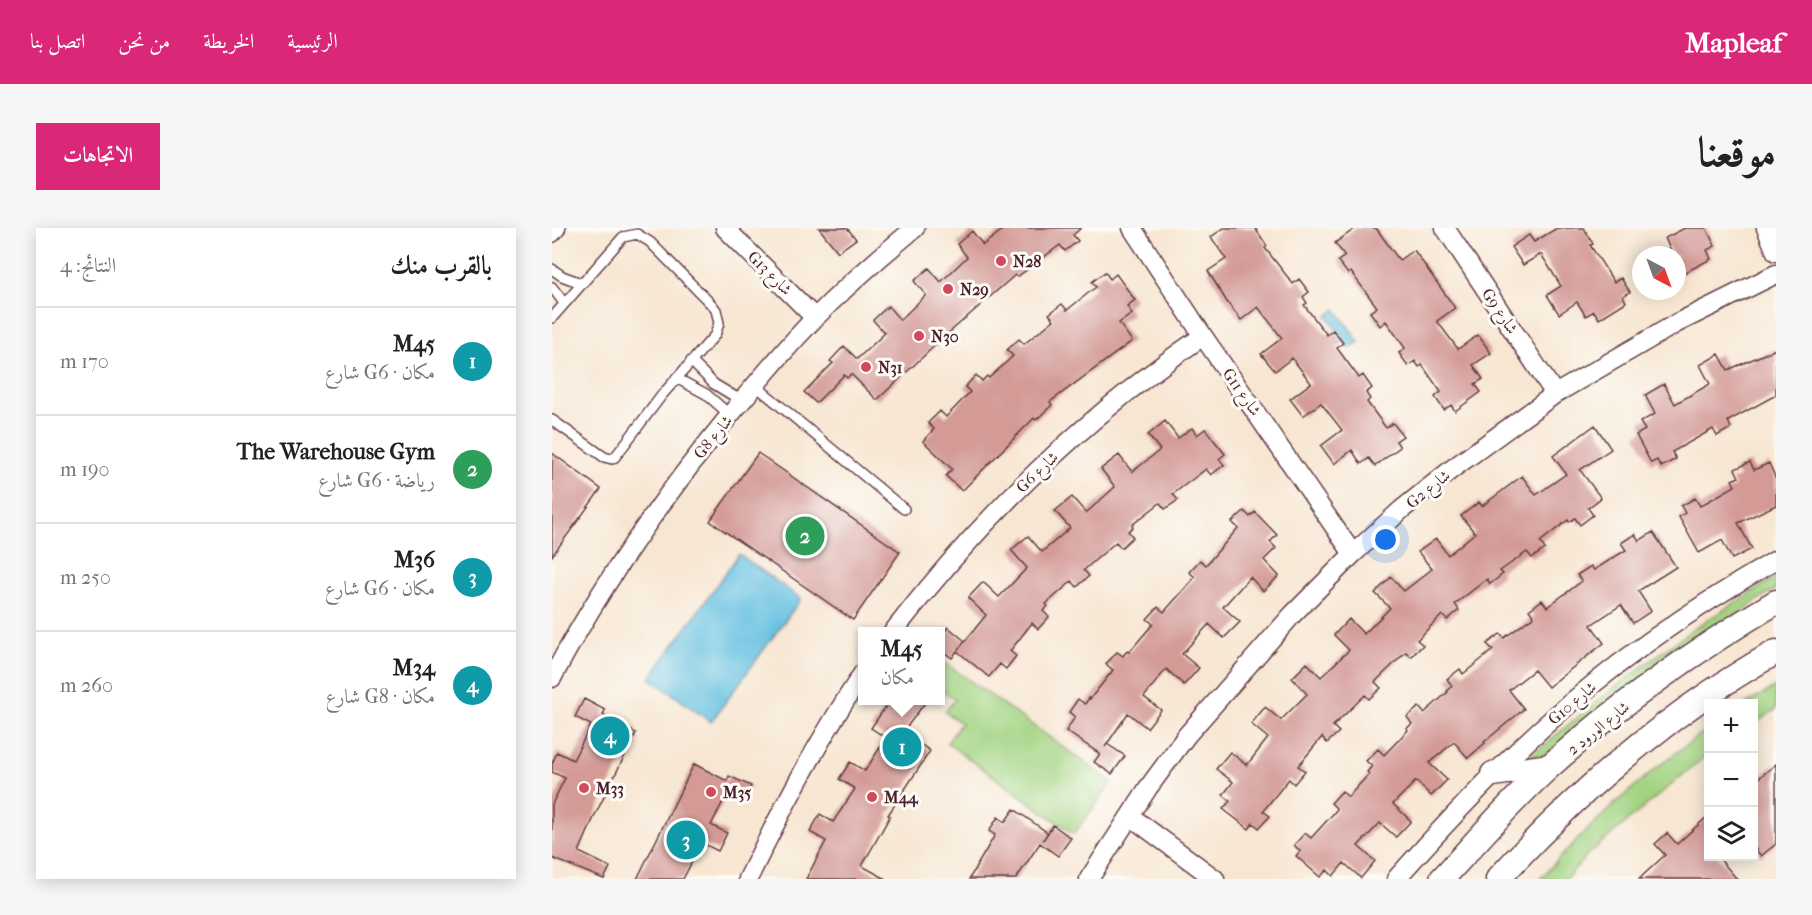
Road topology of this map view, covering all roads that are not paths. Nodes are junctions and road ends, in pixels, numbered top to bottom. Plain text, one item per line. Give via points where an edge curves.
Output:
1 (556, 228) edge
2 (725, 228) edge
3 (915, 228) edge
4 (1132, 228) edge
5 (1444, 228) edge
6 (1766, 228) edge
7 (552, 233) edge
8 (1776, 252) edge
9 (552, 269) edge
10 (1776, 274) edge
11 (581, 283) junction
12 (552, 287) edge
13 (564, 303) junction
14 (552, 318) edge
15 (814, 318) junction
16 (1203, 336) junction
17 (691, 361) junction
18 (676, 378) junction
19 (755, 385) junction
20 (1555, 394) junction
21 (736, 408) junction
22 (552, 420) edge
23 (904, 509) dead end
24 (1353, 554) junction
25 (1776, 560) edge
26 (1776, 602) edge
27 (897, 627) edge
28 (1776, 651) edge
29 (552, 678) edge
30 (858, 680) edge
31 (1550, 766) junction
32 (1492, 774) junction
33 (1130, 816) junction
34 (748, 879) edge
35 (1089, 879) edge
36 (1215, 879) edge
37 (1396, 879) edge
38 (1442, 879) edge
39 (1498, 879) edge

1 - 7 street
2 - 15 street, G13 شارع
3 - 15 street, G8 شارع
4 - 16 street, G11 شارع
5 - 20 street, G9 شارع
6 - 8 street
9 - 11 lane
10 - 20 street, G2 شارع via 1677,323
11 - 13 lane
11 - 17 lane via 623,237 644,237 712,305 718,316 714,335
12 - 13 lane
13 - 14 lane
15 - 19 street, G8 شارع
16 - 24 street, G11 شارع
16 - 27 street, G6 شارع via 1114,403 1046,462 928,587
17 - 18 lane
17 - 21 lane
18 - 21 lane
18 - 22 lane via 612,459
19 - 21 street, G8 شارع
19 - 23 lane
20 - 24 street, G2 شارع via 1452,469
21 - 29 street, G8 شارع via 627,554
24 - 33 street, G2 شارع via 1223,693 1167,761
25 - 32 street, G10 شارع via 1711,599 1597,681
26 - 31 street, شارع الورود 2 via 1681,664
28 - 39 street via 1648,738 1558,816
30 - 34 street via 791,792
31 - 32 street
31 - 38 street, شارع الورود 2
32 - 37 street, G10 شارع
33 - 35 street, G2 شارع
33 - 36 street

